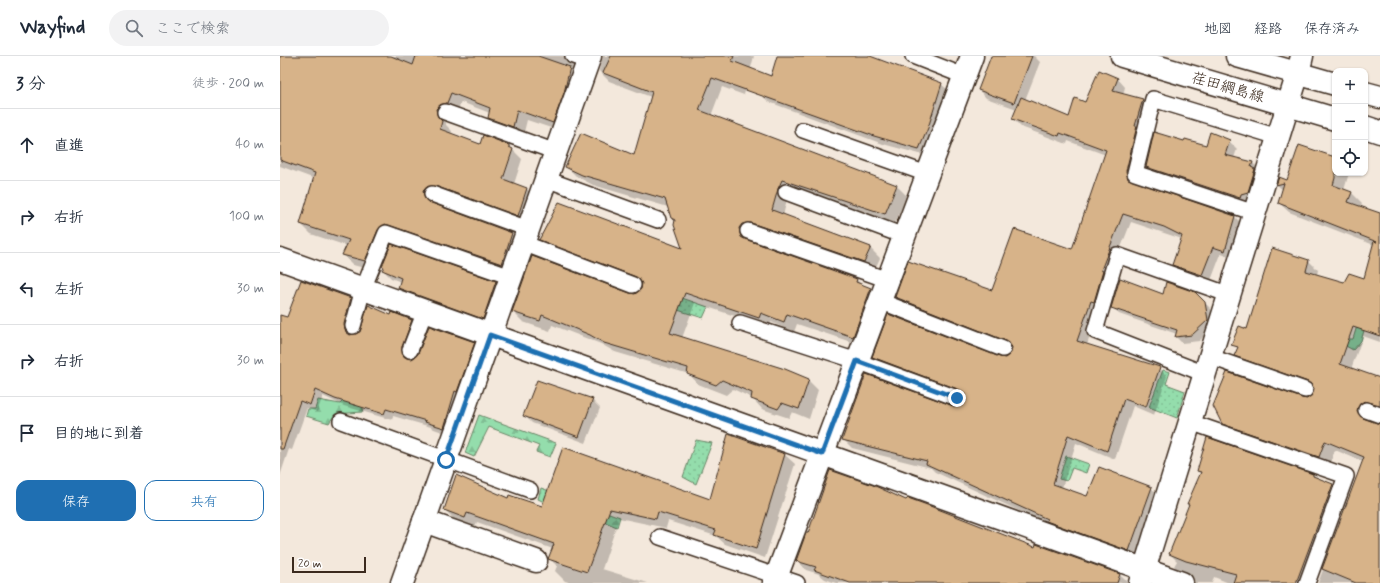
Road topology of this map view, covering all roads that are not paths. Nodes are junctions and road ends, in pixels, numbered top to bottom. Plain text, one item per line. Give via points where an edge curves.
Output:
1 (913, 56) edge
2 (1122, 56) edge
3 (1237, 56) edge
4 (583, 58) edge
5 (1300, 65) edge
6 (968, 66) edge
7 (1332, 82) edge
8 (1368, 93) edge
9 (1380, 97) edge
10 (1288, 105) junction
11 (445, 112) dead end
12 (1332, 118) edge
13 (1368, 128) edge
14 (803, 130) dead end
15 (1380, 132) edge
16 (1278, 137) junction
17 (556, 152) junction
18 (927, 174) junction
19 (546, 179) junction
20 (786, 192) dead end
21 (432, 194) dead end
22 (1255, 213) junction
23 (658, 220) dead end
24 (748, 231) dead end
25 (526, 236) junction
26 (904, 236) junction
27 (280, 259) edge
28 (511, 277) junction
29 (888, 280) junction
30 (633, 285) dead end
31 (363, 289) junction
32 (1230, 295) junction
33 (880, 301) junction
34 (425, 311) junction
35 (740, 324) dead end
36 (353, 326) dead end
37 (490, 335) junction
38 (1003, 349) dead end
39 (410, 350) dead end
40 (857, 361) junction
41 (1208, 365) junction
42 (1305, 390) dead end
43 (957, 398) dead end
44 (341, 421) dead end
45 (1190, 422) junction
46 (822, 454) junction
47 (446, 460) junction
48 (530, 490) dead end
49 (424, 521) junction
50 (660, 537) dead end
51 (536, 561) dead end
52 (1143, 576) edge
53 (775, 579) edge
54 (402, 583) edge
55 (797, 583) edge
56 (1182, 583) edge
57 (1307, 583) edge

1 - 6 lane
2 - 10 street, 荏田綱島線
3 - 5 street, 荏田綱島線
4 - 17 street
5 - 7 street, 荏田綱島線
5 - 10 street
6 - 18 street
8 - 9 street
10 - 12 street, 荏田綱島線
10 - 16 street
11 - 17 lane
13 - 15 street
14 - 18 lane
16 - 22 street
16 - 22 lane via 1153,99 1135,173
17 - 19 street
18 - 26 street
19 - 23 lane
19 - 25 street
20 - 26 lane
21 - 25 lane
22 - 32 street
24 - 29 lane
25 - 28 street
25 - 30 lane
26 - 29 street
27 - 31 street
28 - 31 lane via 386,233
28 - 37 street
29 - 33 street
31 - 34 street
31 - 36 lane
32 - 41 street
32 - 41 lane via 1117,255 1095,331
33 - 38 lane
33 - 40 street
34 - 37 street
34 - 39 lane
35 - 40 lane
37 - 46 street
37 - 47 street
40 - 43 lane
40 - 46 street
41 - 42 lane
41 - 45 street
44 - 47 lane
45 - 52 street
45 - 57 lane via 1346,476
46 - 52 street
46 - 53 street
47 - 48 lane
47 - 49 street
49 - 51 street
49 - 54 street
50 - 53 lane
52 - 56 street
53 - 55 lane

